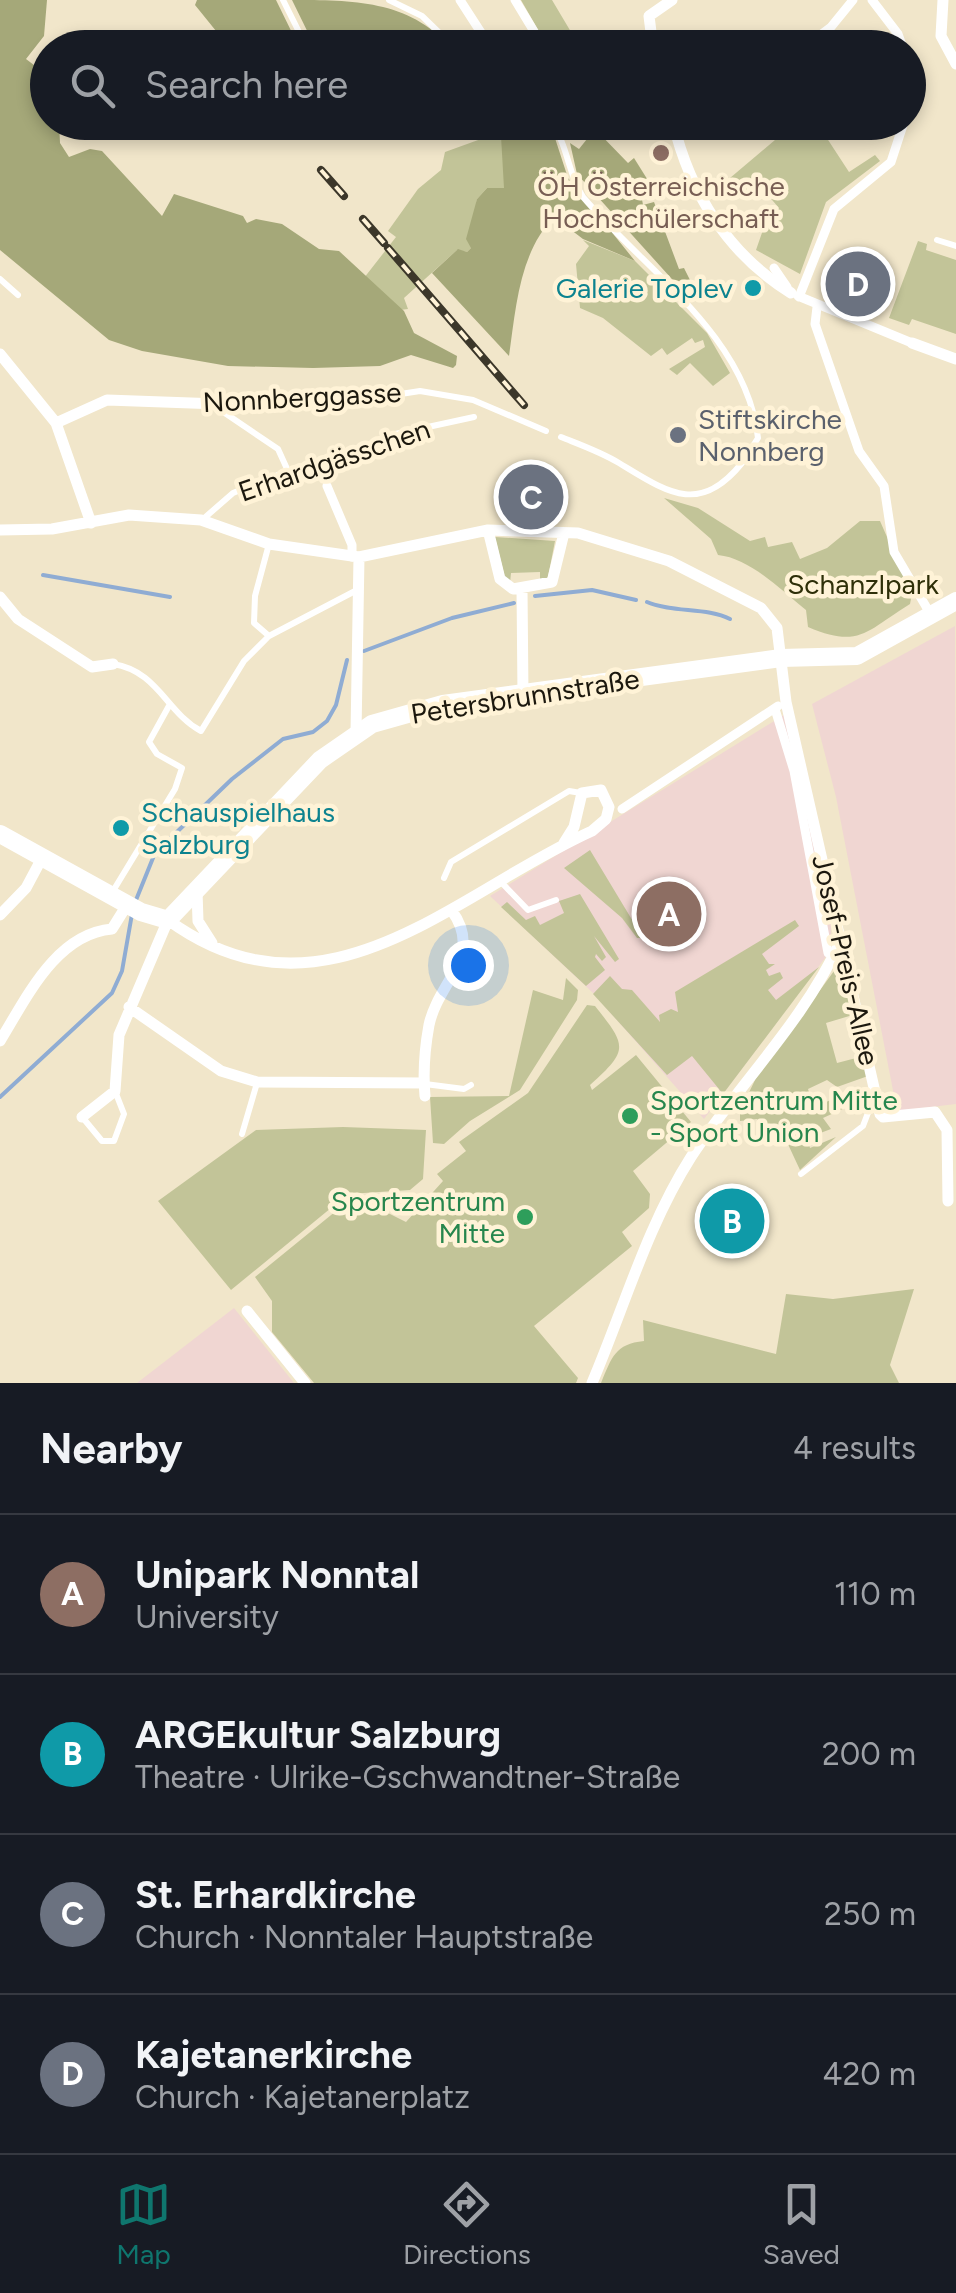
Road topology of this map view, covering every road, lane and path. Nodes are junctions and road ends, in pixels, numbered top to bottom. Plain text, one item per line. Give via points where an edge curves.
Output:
1 (283, 0) edge
2 (389, 0) edge
3 (460, 0) edge
4 (515, 0) edge
5 (672, 0) edge
6 (853, 0) edge
7 (872, 0) edge
8 (943, 0) edge
9 (843, 4) edge
10 (297, 30) edge
11 (436, 30) edge
12 (479, 30) edge
13 (533, 30) edge
14 (651, 30) edge
15 (827, 30) edge
16 (894, 30) edge
17 (956, 64) edge
18 (562, 140) edge
19 (679, 140) edge
20 (898, 140) edge
21 (937, 240) dead end
22 (956, 246) edge
23 (774, 268) dead end
24 (0, 279) edge
25 (18, 294) dead end
26 (795, 295) junction
27 (817, 307) junction
28 (912, 343) joint
29 (0, 354) edge
30 (956, 359) edge
31 (216, 404) junction
32 (474, 417) dead end
33 (56, 423) junction
34 (546, 431) dead end
35 (562, 437) dead end
36 (751, 450) dead end
37 (742, 463) dead end
38 (288, 472) junction
39 (327, 486) dead end
40 (201, 520) junction
41 (90, 523) junction
42 (0, 530) edge
43 (488, 530) junction
44 (564, 533) junction
45 (270, 544) junction
46 (355, 557) junction
47 (358, 589) junction
48 (522, 589) junction
49 (0, 597) edge
50 (956, 601) edge
51 (931, 615) junction
52 (270, 636) junction
53 (781, 658) junction
54 (114, 664) joint
55 (523, 695) junction
56 (170, 704) junction
57 (356, 733) junction
58 (582, 793) junction
59 (622, 808) joint
60 (606, 819) junction
61 (0, 834) edge
62 (564, 843) junction
63 (42, 858) junction
64 (444, 878) dead end
65 (501, 882) junction
66 (198, 890) junction
67 (556, 900) dead end
68 (126, 904) junction
69 (452, 911) junction
70 (0, 915) edge
71 (168, 920) junction
72 (840, 942) junction
73 (215, 947) junction
74 (828, 953) dead end
75 (129, 1007) junction
76 (0, 1041) edge
77 (257, 1082) junction
78 (471, 1085) dead end
79 (424, 1090) junction
80 (115, 1091) junction
81 (876, 1091) junction
82 (82, 1118) joint
83 (242, 1134) dead end
84 (801, 1174) dead end
85 (948, 1201) dead end
86 (247, 1311) dead end
87 (305, 1383) edge
88 (592, 1383) edge

1 - 10 lane
2 - 11 lane
3 - 12 street
4 - 13 street
5 - 14 street via 649,16
6 - 9 street
7 - 16 street
8 - 17 street via 941,36
9 - 15 street
18 - 36 lane via 583,197 710,330 749,398 758,438
19 - 26 street via 703,207 761,275
20 - 26 street via 881,175 834,208
21 - 22 lane
23 - 26 street
24 - 25 lane
26 - 27 street
27 - 28 street
27 - 51 street via 815,324 868,467 884,486 894,552
28 - 30 street
29 - 33 street
31 - 33 street, Nonnberggasse via 108,400
31 - 34 lane, Nonnberggasse via 362,400 420,391 473,400
31 - 38 lane via 278,448
32 - 38 lane, Erhardgässchen via 390,435 364,451
33 - 41 street
35 - 37 lane via 648,484 685,496 711,492
38 - 40 lane, Erhardgässchen via 233,492
39 - 46 street
40 - 41 street via 129,516
40 - 45 street
41 - 42 street
43 - 44 street, Josef-Preis-Allee
43 - 46 street, Josef-Preis-Allee
43 - 48 street via 500,580
44 - 48 street via 552,582
44 - 53 street, Josef-Preis-Allee via 668,560 761,608 775,622
45 - 46 street
45 - 52 lane via 254,623
46 - 47 street
47 - 52 lane
47 - 57 street
48 - 55 street
49 - 54 street via 18,619 92,668
50 - 51 main road, Petersbrunnstraße
51 - 53 main road, Petersbrunnstraße via 857,656
52 - 56 lane via 244,661 201,730
53 - 55 main road, Petersbrunnstraße
53 - 72 street, Josef-Preis-Allee
54 - 56 lane via 148,679
55 - 57 main road, Petersbrunnstraße via 414,710
56 - 68 lane via 149,742 182,768
57 - 66 main road, Petersbrunnstraße via 320,760
58 - 60 street via 592,788 606,794
58 - 62 street
58 - 64 lane via 569,791 452,862
59 - 60 street
59 - 74 street, Josef-Preis-Allee via 777,707
60 - 62 street
61 - 63 main road
62 - 65 street
63 - 68 main road
63 - 70 street
65 - 67 lane via 528,910
65 - 69 street
66 - 71 main road, Petersbrunnstraße
66 - 73 street via 198,921
68 - 71 main road
68 - 76 street via 112,928 88,932 65,948
69 - 73 street via 338,960 277,962
69 - 79 street via 465,930 464,949 430,1022
71 - 73 street
71 - 75 street
72 - 81 street, Josef-Preis-Allee
72 - 88 street via 820,984 668,1196
75 - 77 street via 221,1071
75 - 80 street via 119,1035
77 - 79 street
77 - 83 lane
78 - 79 lane
80 - 82 street
80 - 82 lane via 124,1114 114,1142 102,1142
81 - 84 lane via 863,1126
81 - 85 street, Josef-Preis-Allee via 882,1117 936,1112 948,1130
86 - 87 street

